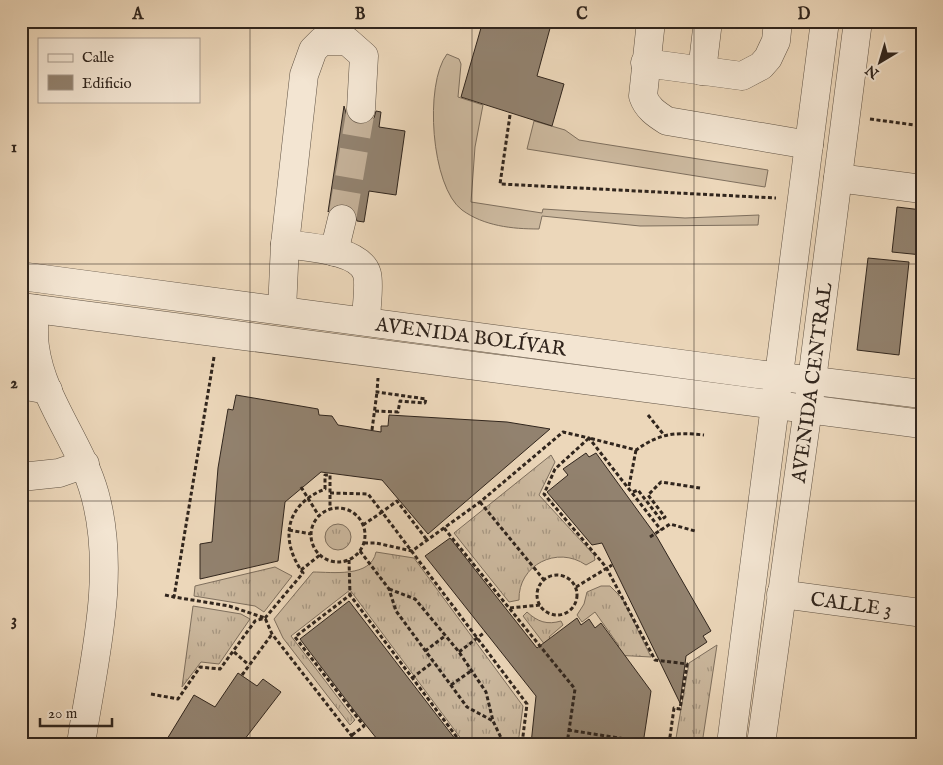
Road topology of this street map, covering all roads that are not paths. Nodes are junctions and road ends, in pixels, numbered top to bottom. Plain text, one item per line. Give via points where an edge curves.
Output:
1 (650, 21) edge
2 (708, 21) edge
3 (778, 21) edge
4 (825, 21) edge
5 (858, 21) edge
6 (645, 63) junction
7 (702, 71) junction
8 (361, 109) tunnel mouth
9 (809, 145) junction
10 (838, 178) junction
11 (922, 189) edge
12 (342, 219) tunnel mouth
13 (285, 244) junction
14 (334, 252) junction
15 (21, 276) edge
16 (66, 282) junction
17 (28, 308) edge
18 (282, 310) junction
19 (63, 313) junction
20 (366, 321) junction
21 (530, 343) junction
22 (527, 372) junction
23 (778, 377) junction
24 (812, 380) junction
25 (21, 384) edge
26 (48, 390) junction
27 (922, 394) edge
28 (775, 405) junction
29 (808, 408) junction
30 (922, 424) edge
31 (85, 464) junction
32 (21, 477) edge
33 (781, 594) junction
34 (922, 612) edge
35 (81, 744) edge
36 (731, 744) edge
37 (760, 744) edge

1 - 6 street
2 - 7 street
3 - 7 street via 773,50 760,66 742,76
4 - 9 street, AVENIDA CENTRAL
5 - 10 street, AVENIDA CENTRAL
6 - 7 street
6 - 9 street via 645,102 667,121
8 - 13 street via 364,56 347,41 322,41 313,50 304,75
9 - 23 street, AVENIDA CENTRAL
10 - 11 street
10 - 24 street, AVENIDA CENTRAL
12 - 14 street
13 - 14 street
13 - 18 street
14 - 20 street via 353,258 367,274
15 - 16 street, AVENIDA BOLÍVAR
16 - 18 street, AVENIDA BOLÍVAR
16 - 19 street
17 - 19 street, AVENIDA BOLÍVAR
17 - 26 street via 35,348
18 - 20 street, AVENIDA BOLÍVAR
19 - 22 street, AVENIDA BOLÍVAR
20 - 21 street, AVENIDA BOLÍVAR
21 - 22 street
21 - 23 street, AVENIDA BOLÍVAR
22 - 28 street, AVENIDA BOLÍVAR
23 - 24 street, AVENIDA BOLÍVAR
23 - 28 street, AVENIDA CENTRAL
24 - 27 street, AVENIDA BOLÍVAR
24 - 29 street, AVENIDA CENTRAL
25 - 26 street
26 - 31 street
28 - 29 street, AVENIDA BOLÍVAR
28 - 36 street, AVENIDA CENTRAL
29 - 30 street, AVENIDA BOLÍVAR
29 - 33 street, AVENIDA CENTRAL
31 - 32 street via 59,474
31 - 35 street via 95,495 104,561 101,613
33 - 34 street, CALLE 3
33 - 37 street, AVENIDA CENTRAL

